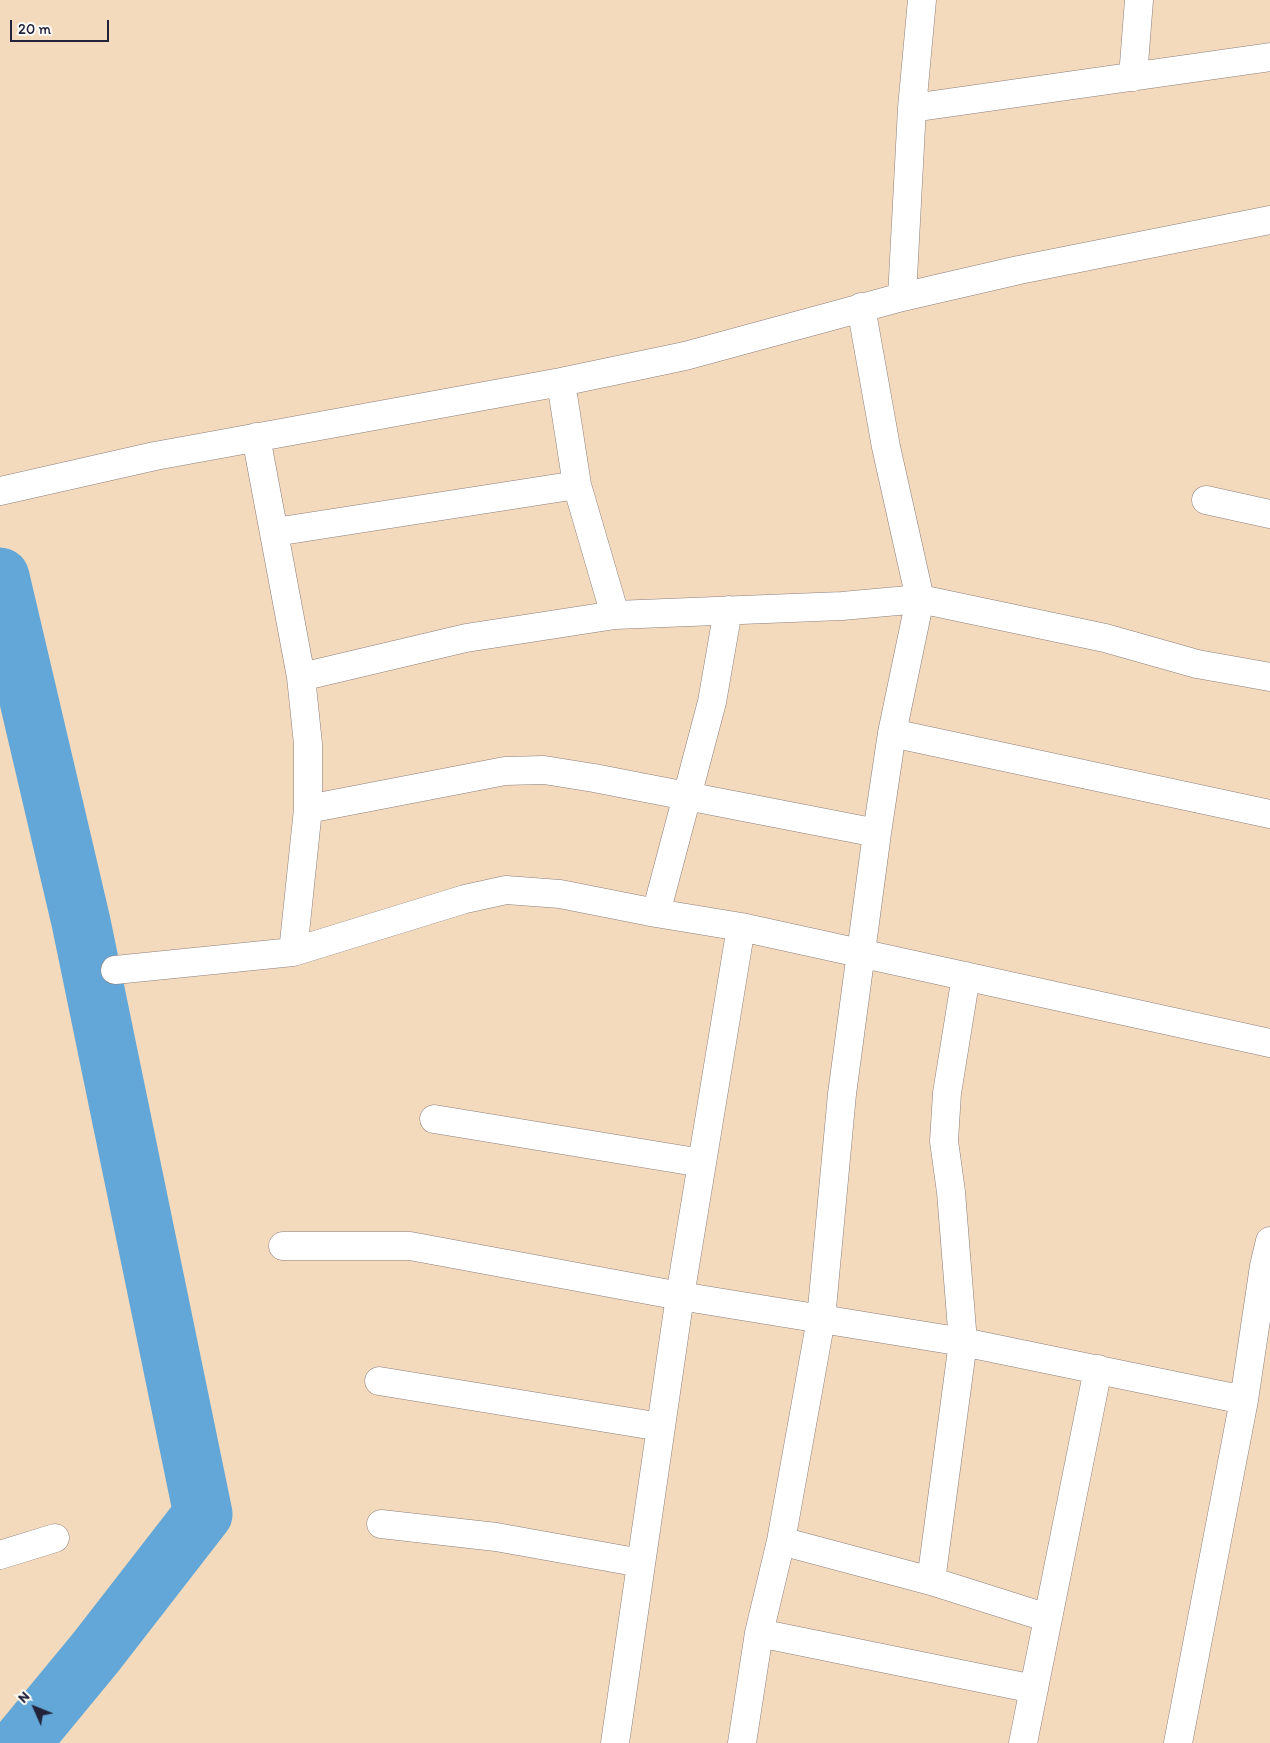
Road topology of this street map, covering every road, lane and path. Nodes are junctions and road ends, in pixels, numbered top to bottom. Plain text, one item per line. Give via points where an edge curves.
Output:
1 (922, 0) edge
2 (1139, 0) edge
3 (1270, 57) edge
4 (1133, 77) junction
5 (912, 108) junction
6 (1270, 220) edge
7 (902, 297) junction
8 (861, 307) junction
9 (561, 382) junction
10 (256, 437) junction
11 (577, 485) junction
12 (0, 491) edge
13 (1206, 500) dead end
14 (1270, 514) edge
15 (275, 532) junction
16 (920, 599) junction
17 (728, 610) junction
18 (615, 615) junction
19 (1270, 677) edge
20 (301, 678) junction
21 (892, 732) junction
22 (687, 796) junction
23 (308, 809) junction
24 (1270, 814) edge
25 (877, 833) junction
26 (656, 913) junction
27 (741, 927) junction
28 (292, 952) junction
29 (860, 953) junction
30 (115, 970) dead end
31 (966, 976) junction
32 (1270, 1043) edge
33 (434, 1119) dead end
34 (702, 1163) junction
35 (1270, 1241) edge
36 (283, 1246) dead end
37 (680, 1296) junction
38 (821, 1319) junction
39 (963, 1342) junction
40 (1098, 1370) junction
41 (379, 1381) dead end
42 (1244, 1400) junction
43 (661, 1427) junction
44 (381, 1524) dead end
45 (55, 1538) dead end
46 (781, 1541) junction
47 (0, 1555) edge
48 (641, 1563) junction
49 (931, 1581) junction
50 (1048, 1618) junction
51 (760, 1633) junction
52 (1034, 1689) junction
53 (615, 1743) edge
54 (742, 1743) edge
55 (1023, 1743) edge
56 (1178, 1743) edge

1 - 5 street
2 - 4 street
3 - 4 street
4 - 5 street
5 - 7 street
6 - 7 street
7 - 8 street
8 - 9 street via 684,356
8 - 16 street via 886,447
9 - 10 street
9 - 11 street
10 - 12 street
10 - 15 street
11 - 15 street
11 - 18 street
13 - 14 street
15 - 20 street
16 - 17 street via 842,606
16 - 19 street via 1105,638 1197,664
16 - 21 street
17 - 18 street
17 - 22 street via 712,702
18 - 20 street via 466,638
20 - 23 street via 308,744
21 - 24 street
21 - 25 street
22 - 23 street via 544,770 505,770
22 - 25 street
22 - 26 street
23 - 28 street
25 - 29 street
26 - 27 street
26 - 28 street via 560,894 506,890 465,899
27 - 29 street
27 - 34 street
28 - 30 street
29 - 31 street
29 - 38 street via 842,1094
31 - 32 street
31 - 39 street via 947,1093 944,1141
33 - 34 street
34 - 37 street
35 - 42 street
36 - 37 street via 410,1246
37 - 38 street
37 - 43 street
38 - 39 street
38 - 46 street
39 - 40 street
39 - 49 street
40 - 42 street
40 - 50 street
41 - 43 street
42 - 56 street
43 - 48 street
44 - 48 street via 496,1536
45 - 47 street
46 - 49 street
46 - 51 street
48 - 53 street
49 - 50 street
50 - 52 street
51 - 52 street
51 - 54 street
52 - 55 street

